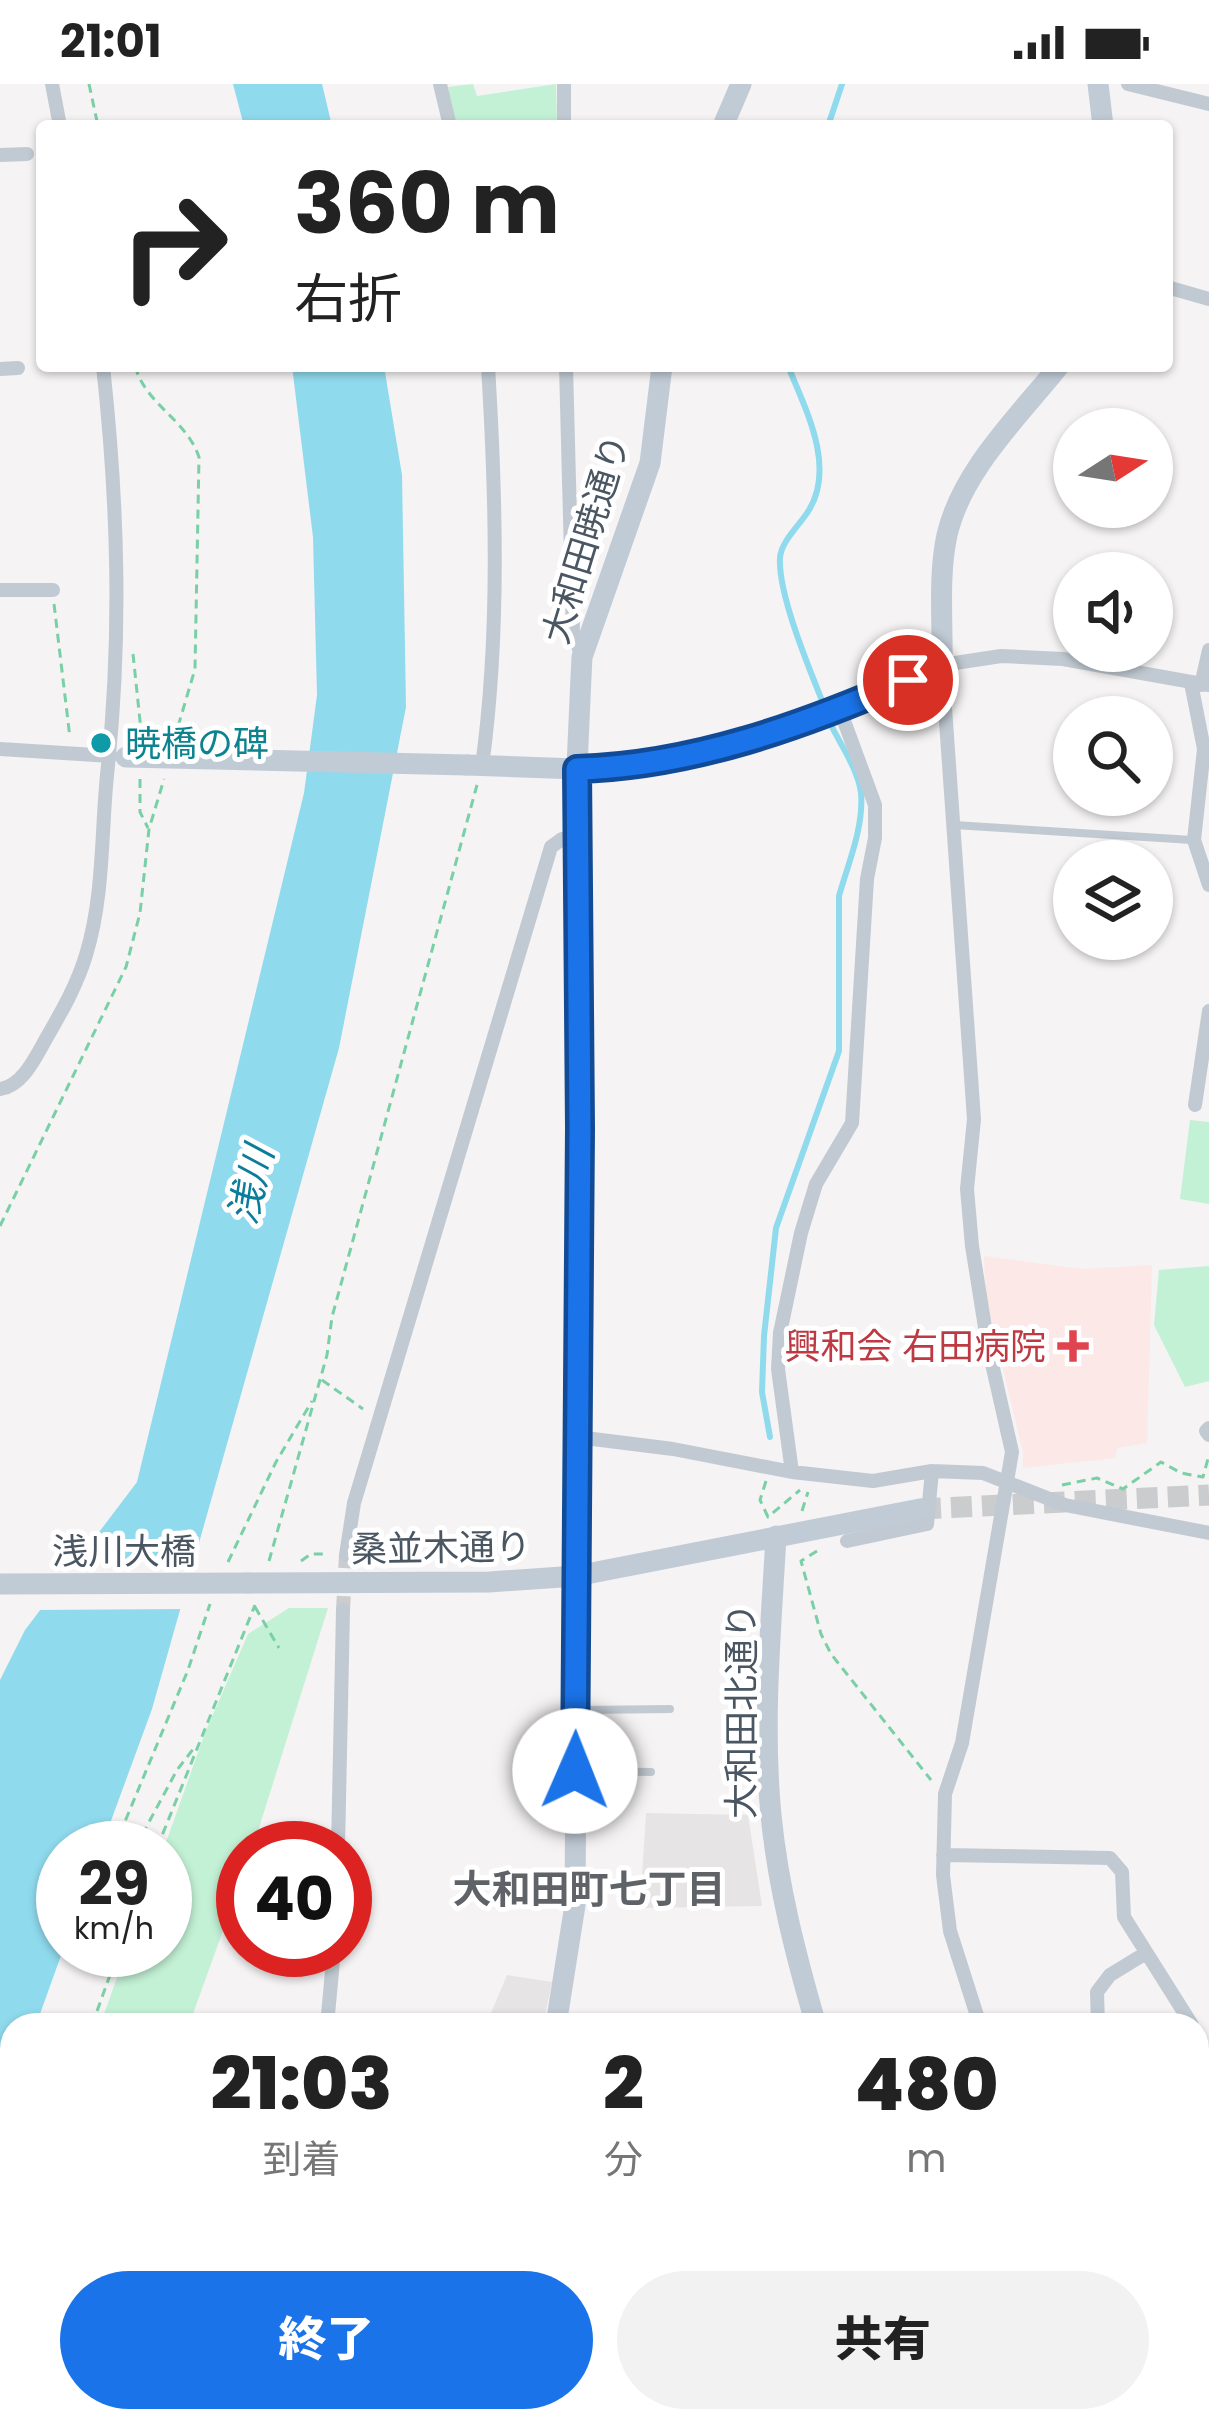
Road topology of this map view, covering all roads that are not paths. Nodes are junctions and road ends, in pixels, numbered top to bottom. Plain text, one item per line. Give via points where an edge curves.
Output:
1 (52, 84) edge
2 (440, 84) edge
3 (564, 84) edge
4 (740, 84) edge
5 (1098, 84) edge
6 (1128, 84) edge
7 (1209, 104) edge
8 (59, 120) edge
9 (449, 120) edge
10 (564, 120) edge
11 (725, 120) edge
12 (1101, 120) edge
13 (27, 154) dead end
14 (0, 155) edge
15 (1173, 288) edge
16 (1209, 299) edge
17 (0, 368) edge
18 (18, 368) dead end
19 (103, 372) edge
20 (488, 372) edge
21 (566, 372) edge
22 (661, 372) edge
23 (1054, 372) edge
24 (0, 590) edge
25 (53, 590) road end
26 (1209, 650) edge
27 (582, 657) junction
28 (942, 665) junction
29 (1200, 684) edge
30 (840, 710) junction
31 (0, 749) edge
32 (130, 759) junction
33 (476, 769) junction
34 (577, 769) junction
35 (954, 824) junction
36 (576, 838) junction
37 (1194, 840) junction
38 (1209, 885) edge
39 (1209, 1011) edge
40 (0, 1089) edge
41 (1195, 1105) dead end
42 (577, 1437) junction
43 (792, 1472) junction
44 (932, 1472) junction
45 (1009, 1481) junction
46 (920, 1508) tunnel mouth
47 (1209, 1533) edge
48 (776, 1536) junction
49 (847, 1541) dead end
50 (340, 1555) tunnel mouth
51 (576, 1576) junction
52 (0, 1584) edge
53 (251, 1594) joint
54 (343, 1610) tunnel mouth
55 (670, 1709) dead end
56 (575, 1711) junction
57 (575, 1771) junction
58 (651, 1772) dead end
59 (339, 1821) edge
60 (943, 1855) junction
61 (1146, 1953) junction
62 (331, 1977) edge
63 (328, 2013) edge
64 (558, 2013) edge
65 (813, 2013) edge
66 (976, 2013) edge
67 (1097, 2013) edge
68 (1184, 2013) edge

1 - 8 street
2 - 9 street
3 - 10 street
4 - 11 street
5 - 12 street
6 - 7 street
13 - 14 street
15 - 16 street
17 - 18 street
19 - 32 street via 118,577 116,703
20 - 33 street via 494,558 488,710
21 - 27 street via 573,632
22 - 27 street, 大和田暁通り via 650,463
23 - 28 street via 961,496 947,536
24 - 25 street
26 - 29 street
27 - 34 street, 大和田暁通り
28 - 29 street via 1001,656 1063,659
28 - 30 street
28 - 35 street
29 - 37 street via 1204,749
30 - 34 street via 659,763
30 - 43 street via 875,805 875,838 852,1123 816,1184 780,1333
31 - 32 street
32 - 33 street, bridge
32 - 40 street via 86,957 39,1051 16,1082
33 - 34 street
34 - 36 street, 大和田暁通り
35 - 37 lane
35 - 45 street via 974,1119 967,1189 1012,1452
36 - 42 street, 大和田暁通り
36 - 50 street via 551,847
37 - 38 street
39 - 41 street
42 - 43 street
42 - 51 street, 大和田暁通り
43 - 44 street via 873,1481
44 - 45 street
44 - 49 street via 927,1524
45 - 47 street via 1065,1505
45 - 60 street via 962,1743 945,1794
46 - 48 street, 桑並木通り
48 - 51 street, 桑並木通り
48 - 65 street, 大和田北通り via 767,1699 771,1816
51 - 53 street, 桑並木通り
51 - 56 street, 大和田暁通り
52 - 53 street, 浅川大橋, bridge
54 - 59 street
55 - 56 lane
56 - 57 street, 大和田暁通り
57 - 58 lane
57 - 64 street, 大和田暁通り via 575,1906
60 - 61 street via 1110,1858 1122,1872 1124,1917
60 - 66 street via 950,1931
61 - 67 street via 1096,1992
61 - 68 street
62 - 63 street

